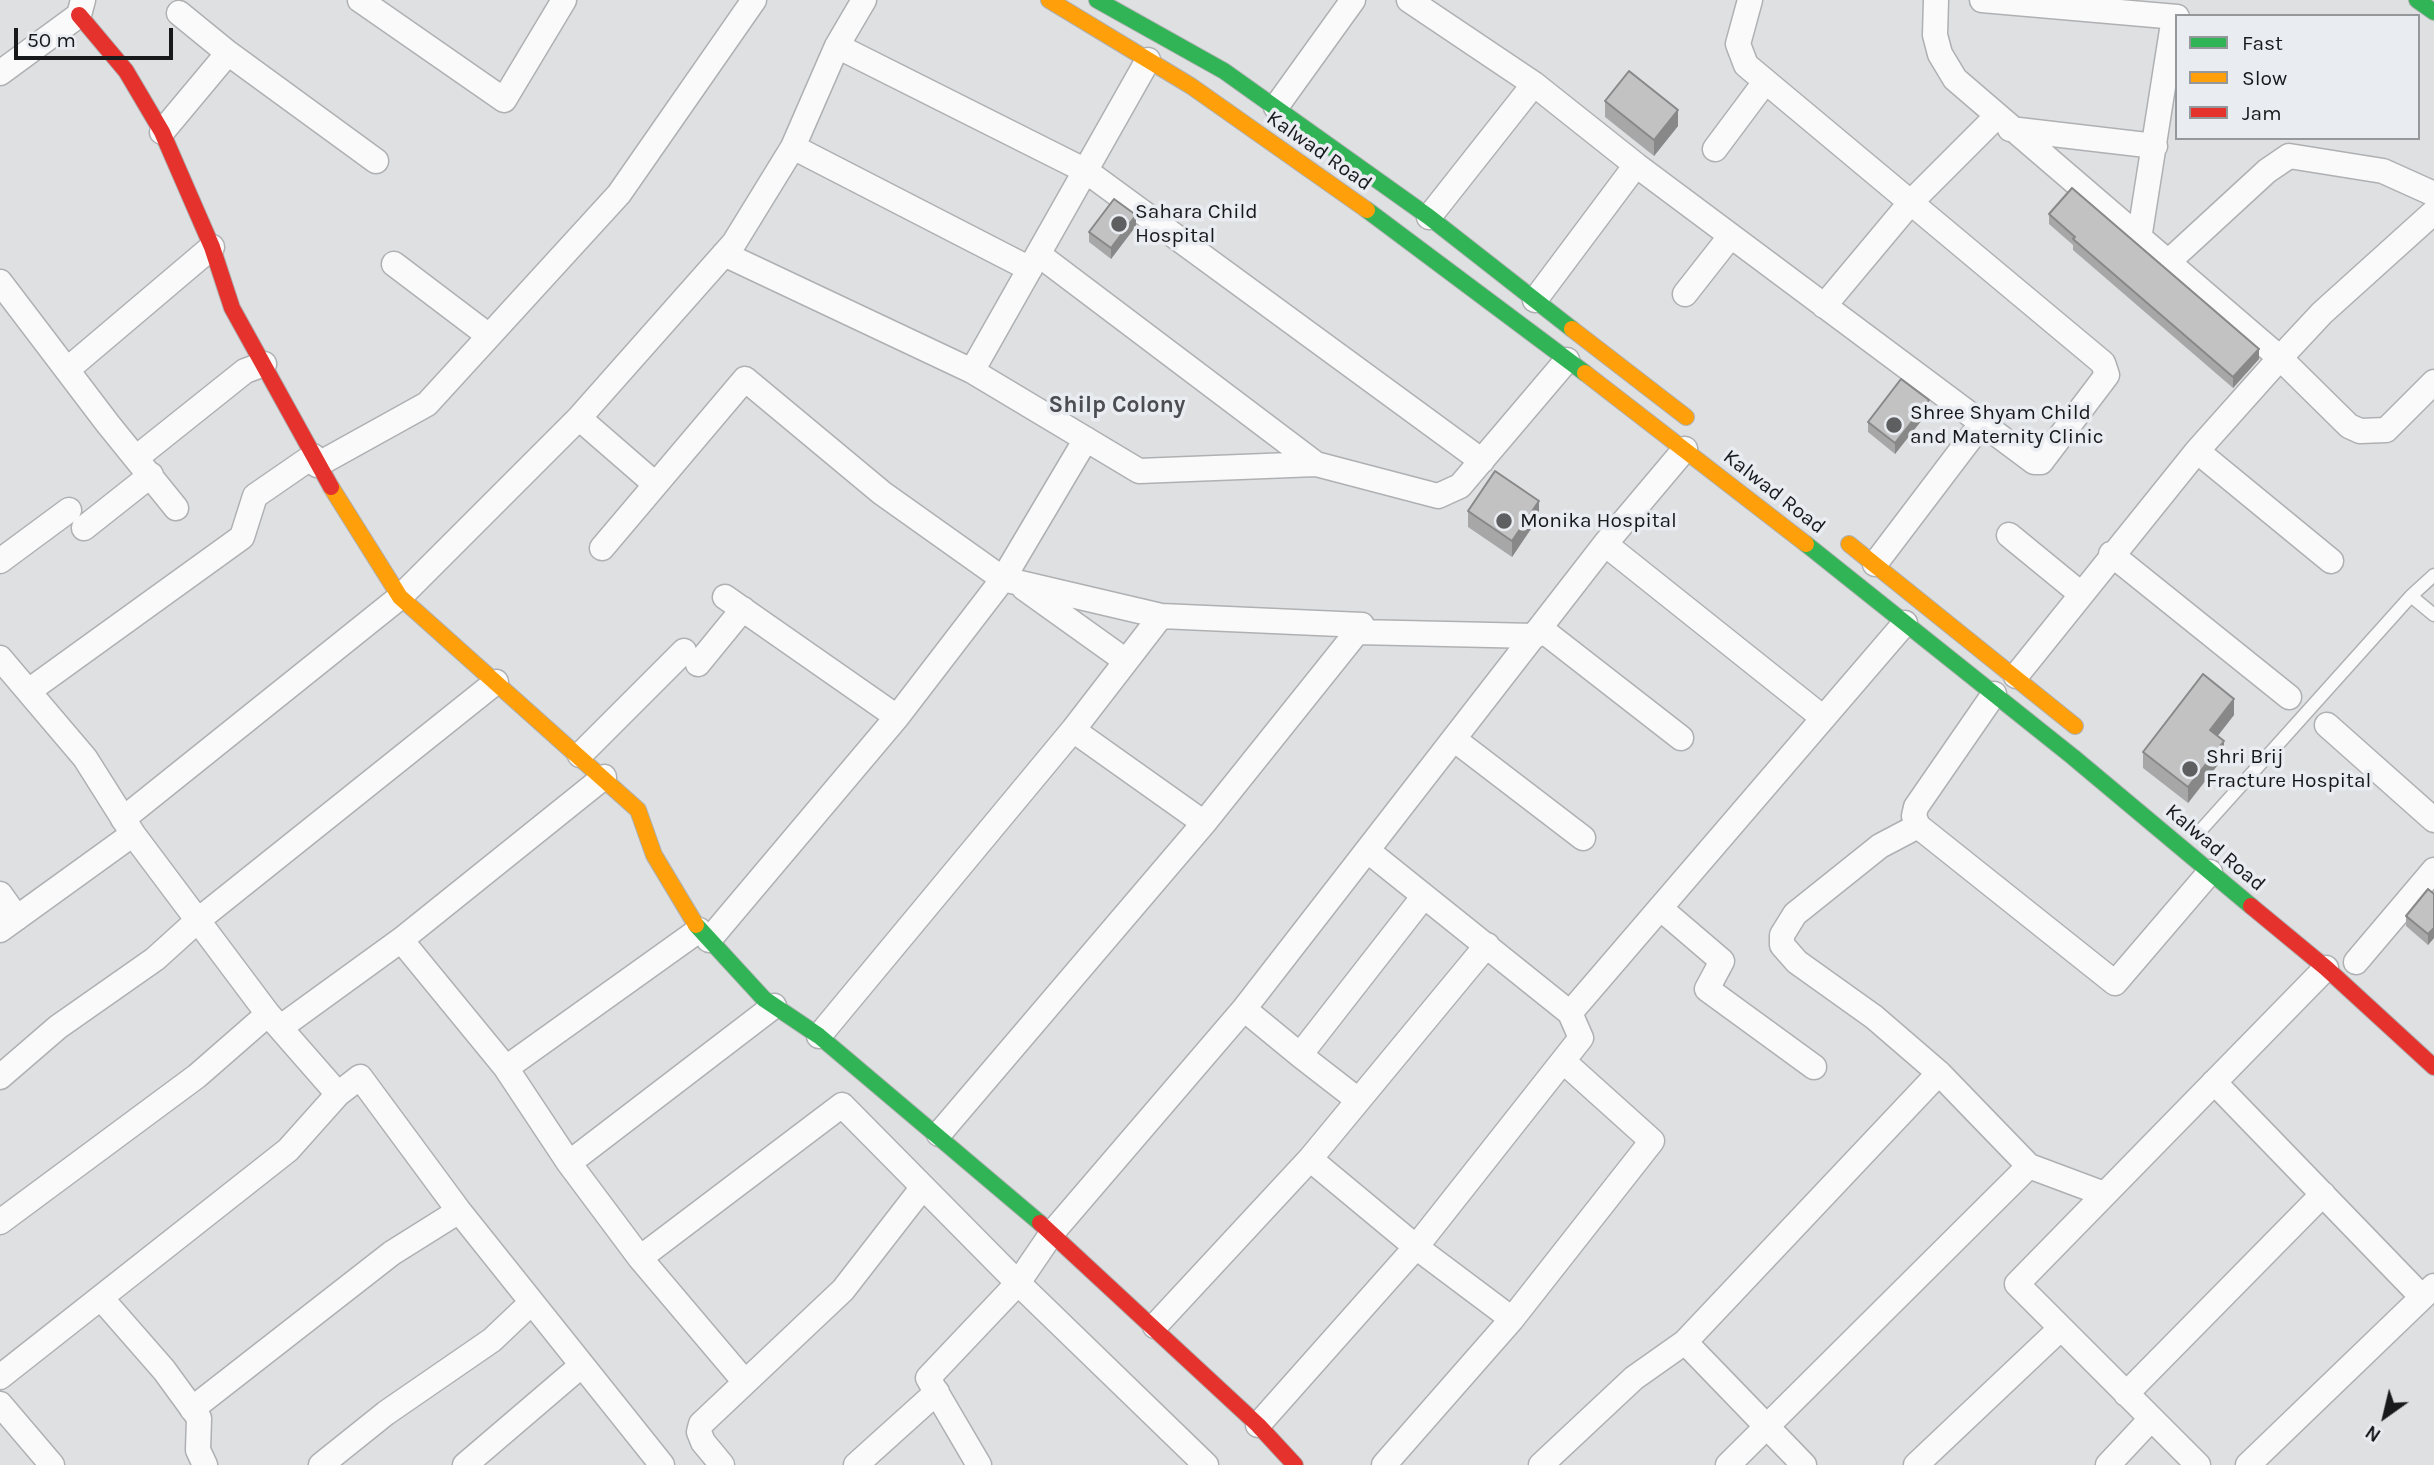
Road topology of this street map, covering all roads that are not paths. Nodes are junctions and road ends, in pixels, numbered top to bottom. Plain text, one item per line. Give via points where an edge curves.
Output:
1 (360, 0) edge
2 (564, 0) edge
3 (754, 0) edge
4 (864, 0) edge
5 (1049, 0) edge
6 (1097, 0) edge
7 (1353, 0) edge
8 (1409, 0) edge
9 (1750, 0) edge
10 (1936, 0) edge
11 (1982, 0) edge
12 (2417, 0) edge
13 (81, 8) edge
14 (2434, 12) edge
15 (179, 13) dead end
16 (2160, 13) edge
17 (837, 46) junction
18 (228, 53) junction
19 (1148, 60) junction
20 (0, 73) edge
21 (1765, 82) junction
22 (1534, 84) junction
23 (1276, 107) junction
24 (2003, 123) junction
25 (162, 132) junction
26 (2155, 146) junction
27 (793, 147) junction
28 (2290, 147) edge
29 (1715, 149) dead end
30 (376, 161) dead end
31 (1636, 165) junction
32 (1086, 171) junction
33 (2434, 194) edge
34 (1911, 202) junction
35 (2434, 212) edge
36 (1429, 217) junction
37 (1730, 238) junction
38 (2139, 239) junction
39 (212, 247) junction
40 (724, 254) junction
41 (1034, 261) junction
42 (2167, 263) junction
43 (394, 264) dead end
44 (0, 282) edge
45 (1685, 294) dead end
46 (1535, 300) junction
47 (1824, 306) junction
48 (489, 336) junction
49 (2280, 358) junction
50 (1567, 360) junction
51 (264, 364) junction
52 (68, 369) junction
53 (972, 371) junction
54 (2434, 382) edge
55 (579, 418) junction
56 (1982, 423) junction
57 (1701, 428) dead end
58 (1086, 439) junction
59 (1685, 449) junction
60 (2197, 451) junction
61 (315, 461) junction
62 (1482, 461) junction
63 (1317, 464) junction
64 (144, 467) junction
65 (655, 484) junction
66 (176, 508) dead end
67 (1831, 530) dead end
68 (2009, 536) dead end
69 (1605, 544) junction
70 (602, 548) dead end
71 (2111, 554) junction
72 (0, 561) edge
73 (2331, 561) dead end
74 (1875, 564) junction
75 (2434, 575) edge
76 (1009, 580) junction
77 (2081, 594) junction
78 (2411, 596) junction
79 (400, 597) junction
80 (1161, 615) junction
81 (2434, 615) edge
82 (1905, 623) junction
83 (1357, 632) junction
84 (1538, 633) junction
85 (0, 658) edge
86 (1126, 661) junction
87 (2015, 676) junction
88 (496, 682) junction
89 (30, 690) junction
90 (1994, 694) junction
91 (2289, 697) dead end
92 (897, 717) junction
93 (1822, 717) junction
94 (2327, 725) dead end
95 (1073, 730) junction
96 (2088, 736) dead end
97 (1681, 737) dead end
98 (1455, 740) junction
99 (580, 755) junction
100 (604, 777) junction
101 (2434, 820) edge
102 (1205, 823) junction
103 (128, 826) junction
104 (1918, 826) junction
105 (2201, 829) dead end
106 (1583, 838) dead end
107 (1368, 851) junction
108 (2434, 870) edge
109 (2210, 872) junction
110 (0, 894) edge
111 (1424, 896) junction
112 (1660, 908) junction
113 (197, 921) junction
114 (8, 924) edge
115 (704, 935) junction
116 (401, 940) junction
117 (1487, 945) junction
118 (2356, 962) dead end
119 (2326, 968) junction
120 (774, 1006) junction
121 (1244, 1009) junction
122 (1570, 1013) junction
123 (274, 1021) junction
124 (819, 1036) junction
125 (1300, 1055) junction
126 (1563, 1061) junction
127 (1814, 1067) dead end
128 (2434, 1067) edge
129 (506, 1068) junction
130 (1940, 1073) junction
131 (0, 1077) edge
132 (2214, 1082) junction
133 (338, 1094) junction
134 (1359, 1100) junction
135 (939, 1134) junction
136 (1310, 1159) junction
137 (569, 1163) junction
138 (2029, 1166) junction
139 (923, 1187) junction
140 (2104, 1194) junction
141 (2323, 1194) junction
142 (459, 1211) junction
143 (0, 1222) edge
144 (1052, 1233) junction
145 (1416, 1247) junction
146 (640, 1258) junction
147 (1018, 1283) junction
148 (2428, 1291) edge
149 (101, 1298) junction
150 (531, 1303) junction
151 (1512, 1319) junction
152 (1154, 1326) junction
153 (2060, 1329) junction
154 (1685, 1342) junction
155 (582, 1365) junction
156 (0, 1377) edge
157 (745, 1382) junction
158 (937, 1392) junction
159 (2126, 1394) junction
160 (0, 1404) edge
161 (192, 1409) junction
162 (2151, 1419) junction
163 (1258, 1424) junction
164 (1766, 1428) junction
165 (52, 1465) edge
166 (205, 1465) edge
167 (321, 1465) edge
168 (465, 1465) edge
169 (662, 1465) edge
170 (722, 1465) edge
171 (856, 1465) edge
172 (979, 1465) edge
173 (1206, 1465) edge
174 (1295, 1465) edge
175 (1384, 1465) edge
176 (1541, 1465) edge
177 (1728, 1465) edge
178 (1804, 1465) edge
179 (1916, 1465) edge
180 (2108, 1465) edge
181 (2198, 1465) edge
182 (2248, 1465) edge

1 - 2 street via 504,100
3 - 48 street via 619,194
4 - 17 street
5 - 19 main road, Kalwad Road
6 - 23 main road, Kalwad Road via 1224,71
7 - 23 street
8 - 22 street
9 - 21 street via 1738,44 1746,65
10 - 24 street via 1935,35 1940,54 1955,79
11 - 16 street
12 - 14 main road
13 - 20 street
13 - 25 main road
15 - 18 street
16 - 26 street
17 - 27 street
17 - 32 street
18 - 25 street
18 - 30 street
19 - 32 street
19 - 50 main road, Kalwad Road via 1416,245
21 - 29 street
21 - 34 street
22 - 31 street
22 - 36 street
23 - 36 main road, Kalwad Road
24 - 26 street
24 - 34 street
24 - 38 street
25 - 39 main road
26 - 38 street
27 - 40 street
27 - 41 street
28 - 33 street via 2383,171
28 - 42 street
31 - 37 street
31 - 46 street
32 - 41 street
32 - 62 street
34 - 47 street
34 - 56 street via 2107,367 2107,375 2038,463
35 - 49 street via 2322,313
36 - 46 main road, Kalwad Road
37 - 45 street
37 - 47 street
38 - 42 street
39 - 51 main road via 232,308
39 - 52 street
40 - 53 street
40 - 55 street
41 - 53 street
41 - 63 street
42 - 49 street
43 - 48 street
44 - 52 street
46 - 57 main road, Kalwad Road
47 - 56 street
48 - 61 street via 427,404
49 - 54 street via 2348,426 2360,431 2386,430
49 - 60 street
50 - 59 main road, Kalwad Road
50 - 62 street
51 - 61 main road
51 - 64 street via 245,371
52 - 64 street
53 - 58 street
55 - 65 street
55 - 79 street
56 - 74 street
58 - 63 street via 1139,471
58 - 76 street
59 - 69 street
59 - 82 main road, Kalwad Road
60 - 71 street
60 - 73 street
61 - 79 main road
61 - 89 street via 255,496 242,537
62 - 63 street via 1460,486 1438,496
64 - 66 street
64 - 72 street via 77,519
65 - 70 street
65 - 76 street via 746,379 882,493
67 - 74 main road, Kalwad Road
68 - 77 street
69 - 84 street
69 - 93 street
71 - 77 street
71 - 91 street
74 - 87 main road, Kalwad Road
75 - 78 lane
76 - 80 street
76 - 86 street
76 - 92 street
77 - 87 street
78 - 81 lane
78 - 105 lane
79 - 88 main road
79 - 103 street
80 - 83 street via 1362,625
80 - 86 street
82 - 90 main road, Kalwad Road
82 - 93 street
83 - 84 street
83 - 102 street
84 - 97 street
84 - 98 street
85 - 89 street
86 - 95 street
87 - 96 main road, Kalwad Road
88 - 99 main road
88 - 113 street
89 - 103 street via 85,758
90 - 104 street via 1916,807
90 - 109 main road, Kalwad Road
92 - 99 street via 734,603 691,658
92 - 115 street
93 - 112 street
94 - 101 street
95 - 102 street
95 - 124 street
98 - 106 street
98 - 107 street
99 - 100 main road
100 - 115 main road via 638,810 654,855
100 - 116 street
102 - 135 street
103 - 113 street
103 - 114 street
104 - 109 street via 2115,983
104 - 130 street via 1881,846 1795,914 1782,935 1782,945 1797,962 1874,1017
107 - 111 street
107 - 121 street
108 - 118 street
109 - 119 main road, Kalwad Road
110 - 114 street
111 - 117 street
111 - 125 street
112 - 122 street
112 - 127 street via 1722,961 1707,989
113 - 123 street
113 - 131 street via 155,959 58,1027
115 - 120 main road
115 - 129 street
116 - 123 street
116 - 129 street
117 - 122 street
117 - 134 street
119 - 128 main road, Kalwad Road
119 - 132 street
120 - 124 main road
120 - 137 street
121 - 125 street
121 - 144 street
122 - 126 street via 1581,1038
123 - 133 street
123 - 143 street
124 - 135 main road
125 - 134 street
126 - 145 street
126 - 151 street via 1651,1141
129 - 137 street
130 - 138 street
130 - 154 street
132 - 140 street
132 - 141 street
133 - 142 street via 360,1077
133 - 149 street via 288,1150
134 - 136 street
135 - 144 main road
136 - 145 street
136 - 152 street
137 - 146 street
138 - 140 street
138 - 164 street
139 - 146 street via 842,1105
139 - 147 street
139 - 157 street via 843,1290
140 - 153 street via 2017,1284
141 - 148 street
141 - 159 street
142 - 150 street
142 - 161 street via 392,1253
144 - 147 street
144 - 152 main road
145 - 151 street
145 - 163 street
146 - 157 street
147 - 158 street via 928,1378
147 - 173 street
148 - 182 street
149 - 156 street
149 - 161 street
150 - 155 street
150 - 167 street via 492,1340 386,1413
151 - 175 street
152 - 163 main road
153 - 159 street
153 - 179 street
154 - 164 street
154 - 176 street via 1634,1378
155 - 168 street
155 - 169 street
157 - 170 street via 701,1424 703,1442
158 - 171 street
158 - 172 street
159 - 162 street
160 - 165 street
161 - 166 street via 199,1418 198,1450
162 - 180 street
162 - 181 street
163 - 174 main road
164 - 177 street
164 - 178 street

